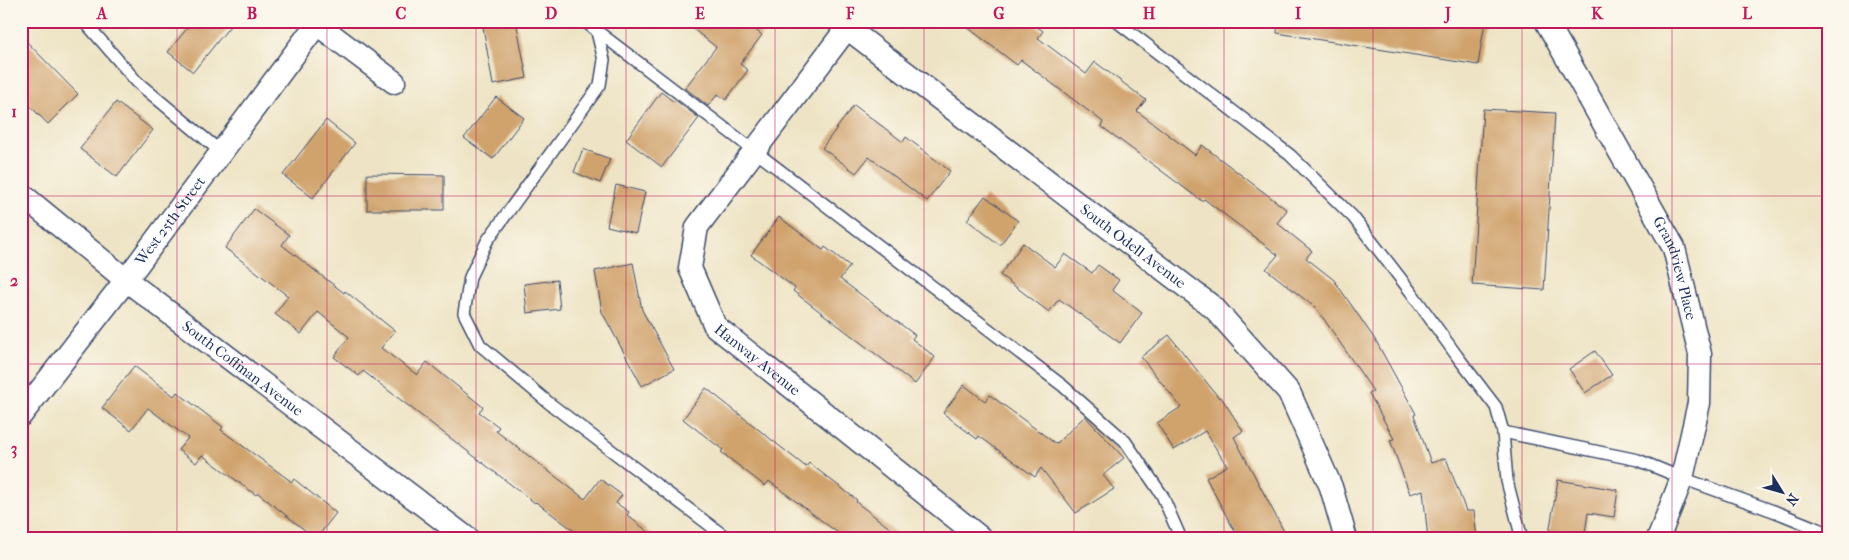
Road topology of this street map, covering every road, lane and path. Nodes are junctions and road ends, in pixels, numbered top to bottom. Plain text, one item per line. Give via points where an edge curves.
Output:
1 (84, 21) edge
2 (584, 21) edge
3 (1116, 21) edge
4 (1546, 21) edge
5 (316, 22) edge
6 (842, 25) edge
7 (597, 32) junction
8 (394, 82) dead end
9 (754, 151) junction
10 (222, 152) junction
11 (21, 194) edge
12 (126, 280) junction
13 (21, 415) edge
14 (1503, 432) junction
15 (1682, 478) junction
16 (1828, 533) edge
17 (468, 539) edge
18 (728, 539) edge
19 (982, 539) edge
20 (1181, 539) edge
21 (1346, 539) edge
22 (1522, 539) edge
23 (1658, 539) edge

1 - 10 lane via 137,82
2 - 7 lane
3 - 14 lane via 1290,156 1353,218 1496,407
4 - 15 street, Grandview Place via 1674,248 1700,354 1699,403
5 - 8 street, West 25th Street
5 - 10 street, West 25th Street
6 - 9 street, Hanway Avenue
6 - 21 street, South Odell Avenue via 1214,308 1289,392 1332,487
7 - 9 lane
7 - 18 lane via 604,60 600,85 487,241 470,277 464,313 480,345
9 - 19 street, Hanway Avenue via 697,227 690,268 715,326
9 - 20 lane via 1063,386 1125,441 1162,495
10 - 12 street, West 25th Street
11 - 12 street, South Coffman Avenue
12 - 13 street, West 25th Street
12 - 17 street, South Coffman Avenue
14 - 15 lane via 1638,460
14 - 22 lane via 1507,481
15 - 16 lane
15 - 23 street, Grandview Place

